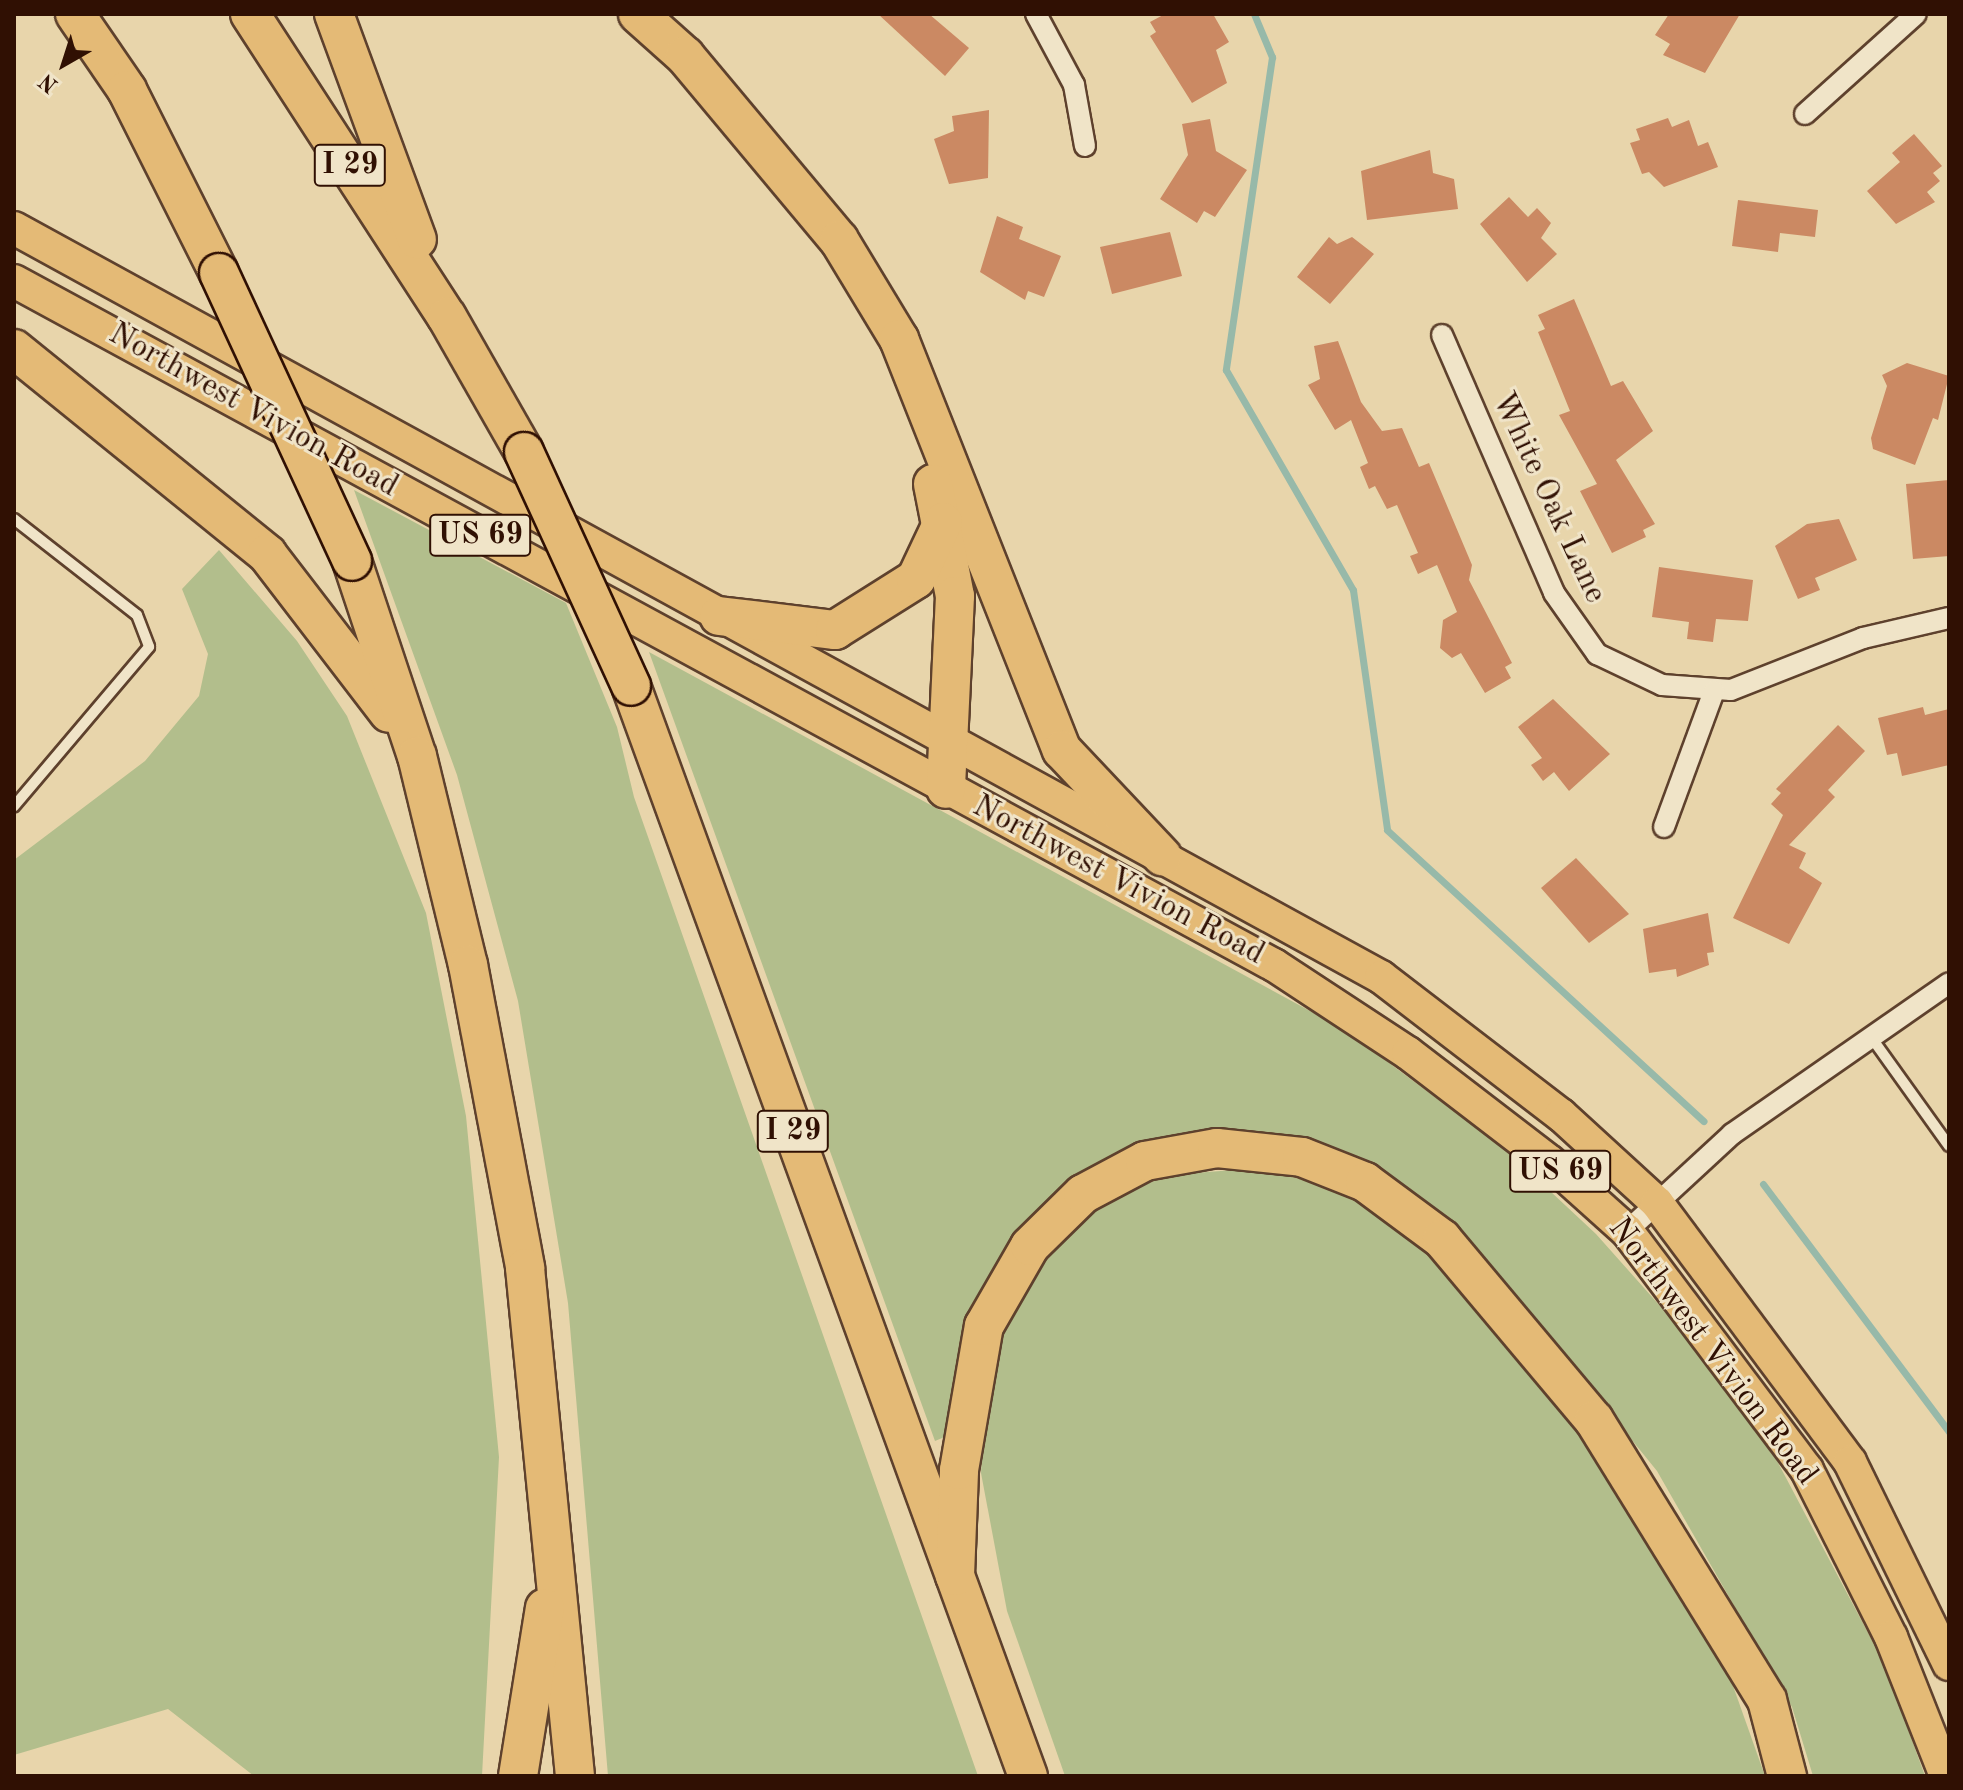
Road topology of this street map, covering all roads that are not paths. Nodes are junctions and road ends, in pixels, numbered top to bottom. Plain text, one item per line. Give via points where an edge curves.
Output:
1 (75, 14) edge
2 (250, 14) edge
3 (334, 14) edge
4 (614, 14) edge
5 (638, 14) edge
6 (1036, 14) edge
7 (1916, 14) edge
8 (1805, 114) dead end
9 (1085, 146) dead end
10 (14, 228) edge
11 (14, 281) edge
12 (447, 317) junction
13 (1442, 335) dead end
14 (14, 349) edge
15 (14, 519) edge
16 (943, 522) junction
17 (719, 616) junction
18 (1949, 618) edge
19 (1714, 691) junction
20 (943, 737) junction
21 (417, 756) junction
22 (946, 789) junction
23 (14, 806) edge
24 (1664, 827) dead end
25 (1162, 856) junction
26 (1949, 983) edge
27 (1871, 1037) junction
28 (1949, 1146) edge
29 (1657, 1203) junction
30 (1627, 1231) junction
31 (554, 1558) junction
32 (955, 1576) junction
33 (1949, 1664) edge
34 (1028, 1775) edge
35 (518, 1776) edge
36 (575, 1776) edge
37 (1787, 1776) edge
38 (1946, 1776) edge

1 - 21 highway, bridge via 127,90 219,273 352,561
2 - 12 highway, I 29
3 - 12 highway
4 - 16 highway via 722,123 808,230 873,336 925,453
5 - 25 highway via 685,56 839,240 899,339 1062,750
6 - 9 street via 1074,85
7 - 8 street
10 - 17 main road, Northwest Vivion Road / US 69
11 - 22 main road, Northwest Vivion Road / US 69
12 - 32 highway, I 29, bridge via 524,452 631,686
13 - 19 street, White Oak Lane via 1573,626 1597,654 1646,679
14 - 21 highway via 267,554 358,665
15 - 23 lane via 137,615 149,647
16 - 17 highway via 916,579 835,630
16 - 20 highway via 955,596
17 - 20 main road, Northwest Vivion Road / US 69
18 - 19 street, White Oak Lane via 1899,626 1764,681
19 - 24 street
20 - 22 highway
20 - 25 main road, Northwest Vivion Road / US 69
21 - 31 highway via 468,965 525,1268
22 - 30 main road, Northwest Vivion Road / US 69 via 1274,965 1408,1053
25 - 29 main road, Northwest Vivion Road / US 69 via 1381,977 1561,1115
26 - 27 street
27 - 28 lane
27 - 29 street via 1732,1134
29 - 30 street
29 - 33 main road, Northwest Vivion Road / US 69 via 1850,1462
30 - 38 main road, Northwest Vivion Road / US 69 via 1807,1470 1891,1637
31 - 35 highway
31 - 36 highway
32 - 34 highway, I 29
32 - 37 highway via 959,1470 984,1326 1030,1246 1083,1194 1145,1161 1217,1148 1302,1157 1365,1182 1442,1239 1594,1420 1767,1700

